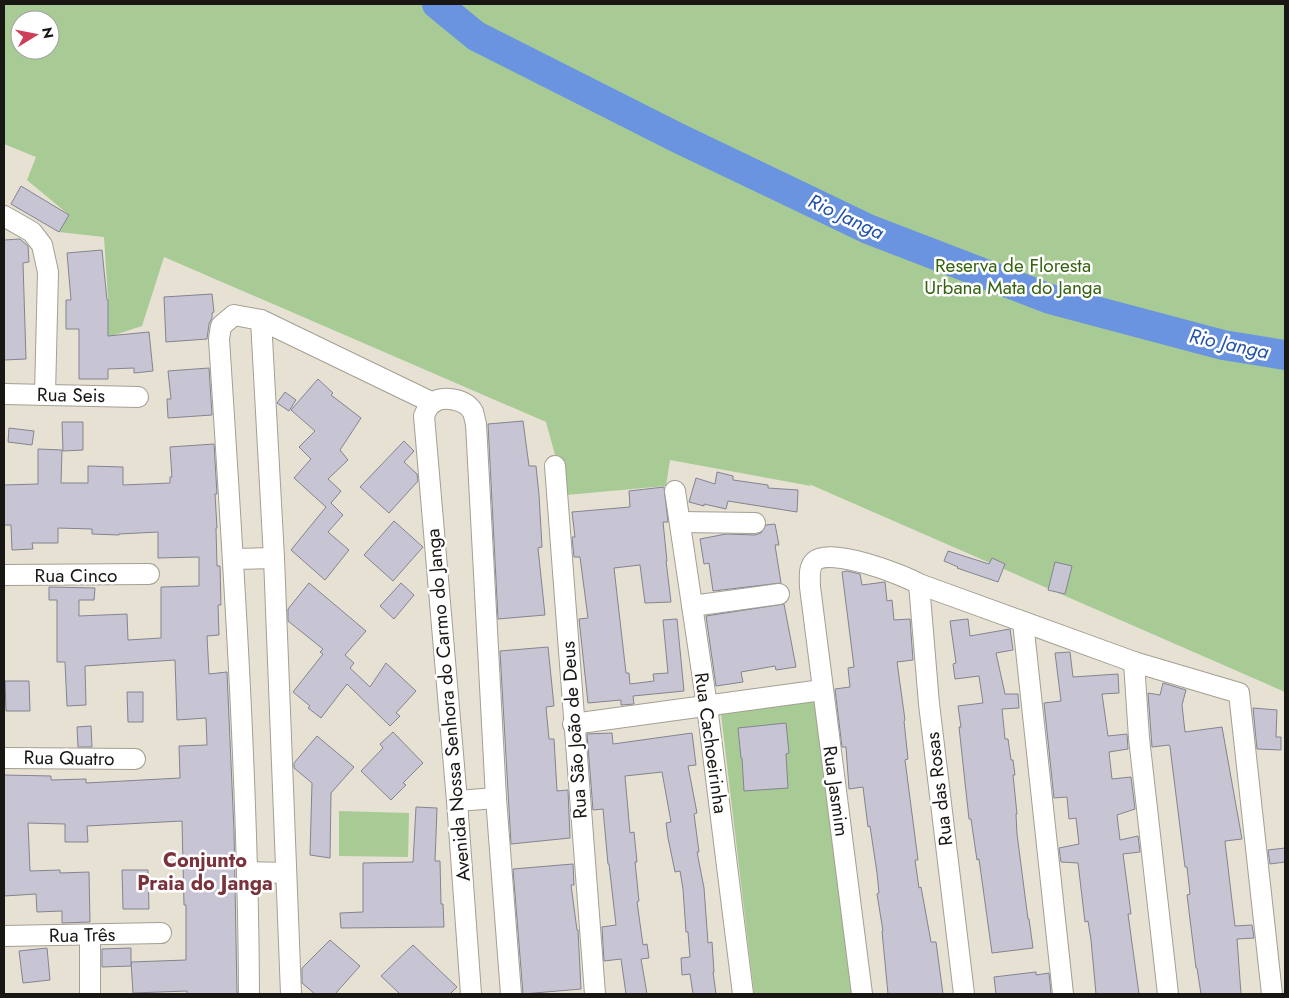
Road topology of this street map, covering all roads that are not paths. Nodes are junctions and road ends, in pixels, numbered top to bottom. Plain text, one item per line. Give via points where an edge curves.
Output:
1 (4, 216) edge
2 (261, 320) junction
3 (4, 394) edge
4 (45, 394) junction
5 (138, 397) dead end
6 (428, 409) junction
7 (555, 466) dead end
8 (675, 491) dead end
9 (680, 522) junction
10 (755, 523) dead end
11 (274, 558) junction
12 (233, 559) junction
13 (149, 574) dead end
14 (4, 575) edge
15 (919, 584) junction
16 (779, 594) dead end
17 (692, 606) junction
18 (1023, 622) junction
19 (1134, 662) junction
20 (822, 690) junction
21 (707, 706) junction
22 (573, 724) junction
23 (4, 758) edge
24 (135, 759) dead end
25 (496, 798) junction
26 (457, 801) junction
27 (248, 872) junction
28 (286, 873) junction
29 (161, 933) dead end
30 (90, 935) junction
31 (4, 936) edge
32 (90, 994) edge
33 (249, 994) edge
34 (291, 994) edge
35 (471, 994) edge
36 (511, 994) edge
37 (595, 994) edge
38 (744, 994) edge
39 (862, 994) edge
40 (964, 994) edge
41 (1063, 994) edge
42 (1168, 994) edge
43 (1272, 994) edge

1 - 4 street via 32,232 42,245 48,272
2 - 6 street
2 - 11 street
2 - 12 street via 234,315 221,326 220,332
3 - 4 street, Rua Seis
4 - 5 street, Rua Seis
6 - 25 street via 441,399 463,403 472,410 476,424
6 - 26 street, Avenida Nossa Senhora do Carmo do Janga
7 - 22 street, Rua São João de Deus
8 - 9 street, Rua Cachoeirinha
9 - 10 street
9 - 17 street, Rua Cachoeirinha
11 - 12 street
11 - 28 street
12 - 27 street
13 - 14 street, Rua Cinco
15 - 18 street
15 - 20 street, Rua Jasmim via 892,571 861,562 830,557 813,562 810,587
15 - 40 street, Rua das Rosas via 929,704
16 - 17 street
17 - 21 street, Rua Cachoeirinha
18 - 19 street
18 - 41 street
19 - 42 street via 1139,738
19 - 43 street via 1238,693
20 - 21 street
20 - 39 street, Rua Jasmim
21 - 22 street
21 - 38 street, Rua Cachoeirinha
22 - 37 street, Rua São João de Deus
23 - 24 street, Rua Quatro
25 - 26 street
25 - 36 street
26 - 35 street, Avenida Nossa Senhora do Carmo do Janga
27 - 28 street
27 - 33 street
28 - 34 street
29 - 30 street, Rua Três
30 - 31 street, Rua Três
30 - 32 street

